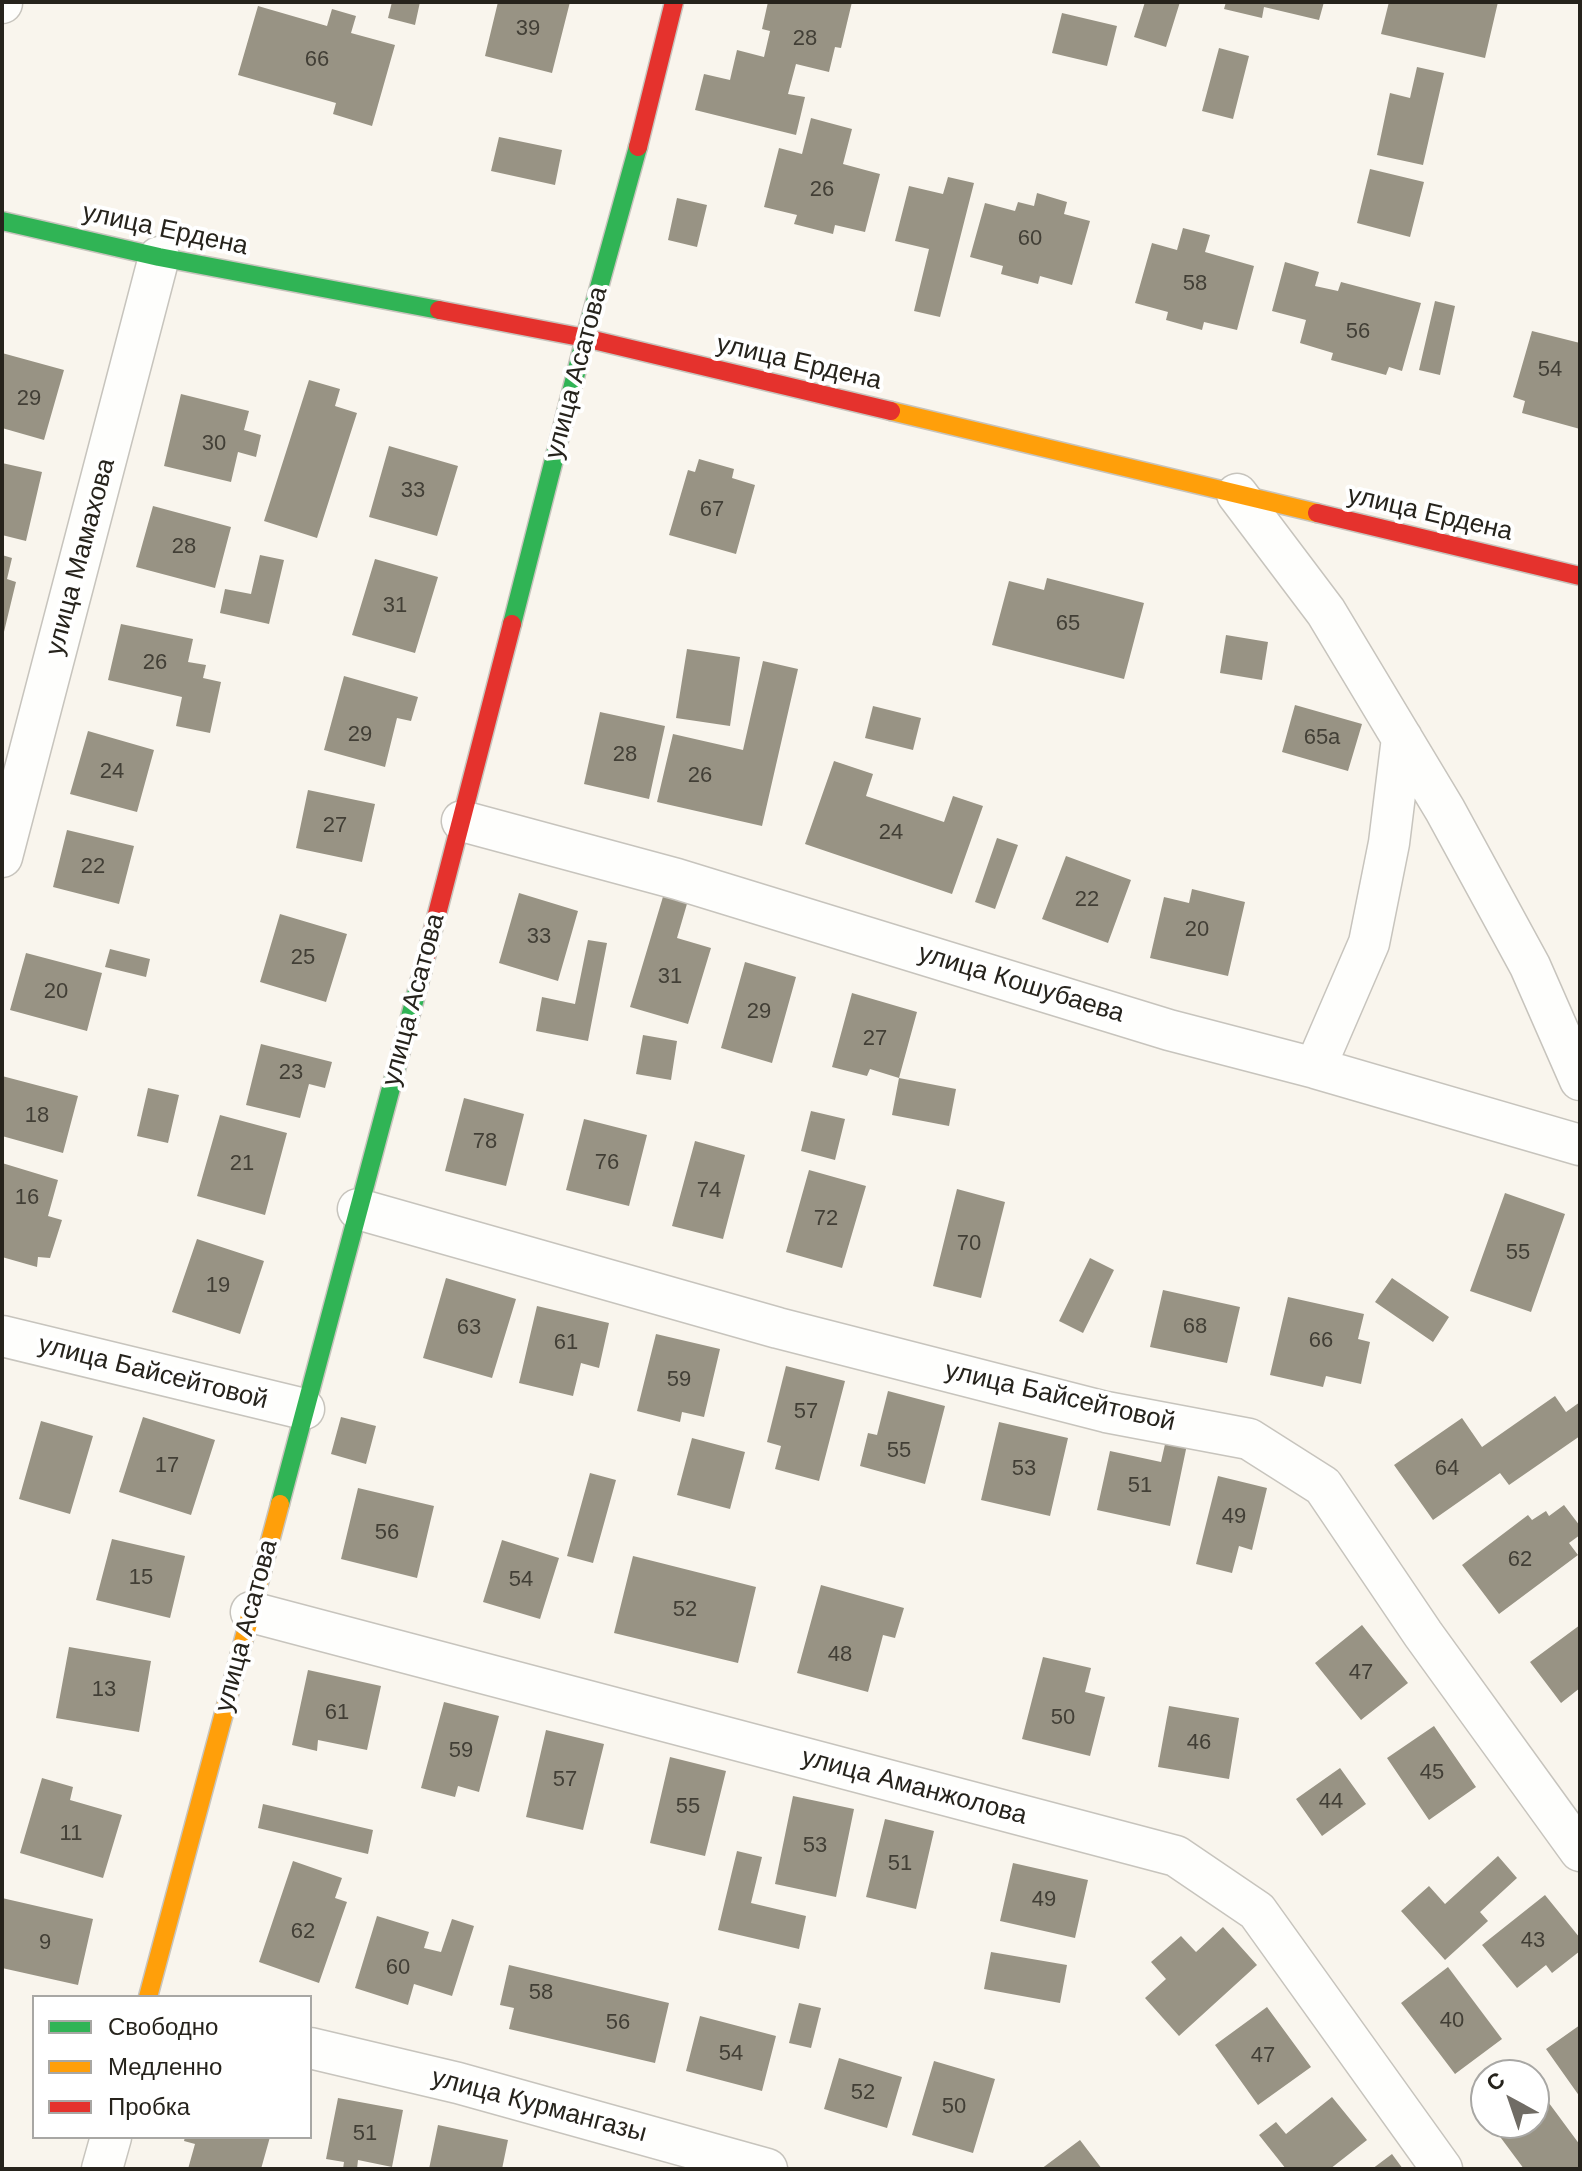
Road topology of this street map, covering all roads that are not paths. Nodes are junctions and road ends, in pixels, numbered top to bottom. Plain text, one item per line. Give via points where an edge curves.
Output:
1 (674, 2) edge
2 (2, 221) edge
3 (159, 257) junction
4 (585, 338) junction
5 (1237, 494) junction
6 (1580, 576) edge
7 (1402, 738) junction
8 (462, 821) junction
9 (2, 857) edge
10 (1315, 1068) junction
11 (1580, 1080) edge
12 (1580, 1145) edge
13 (358, 1209) junction
14 (2, 1336) edge
15 (304, 1409) junction
16 (251, 1612) junction
17 (1580, 1851) edge
18 (149, 1995) edge
19 (312, 2048) edge
20 (110, 2139) edge
21 (102, 2169) edge
22 (767, 2169) edge
23 (1442, 2169) edge

1 - 4 street, улица Асатова
2 - 3 street, улица Ердена
3 - 4 street, улица Ердена
3 - 9 street, улица Мамахова
4 - 5 street, улица Ердена
4 - 8 street, улица Асатова
5 - 6 street, улица Ердена
5 - 7 street via 1326,612
7 - 10 street via 1369,943
7 - 11 street via 1530,966
8 - 10 street, улица Кошубаева via 677,879 1169,1030
8 - 13 street, улица Асатова
10 - 12 street, улица Кошубаева
13 - 15 street, улица Асатова
13 - 17 street, улица Байсейтовой via 778,1328 1106,1412 1249,1439 1323,1486
14 - 15 street, улица Байсейтовой
15 - 16 street, улица Асатова
16 - 18 street, улица Асатова
16 - 23 street, улица Аманжолова via 1176,1856 1257,1911
19 - 22 street, улица Курмангазы via 458,2083
20 - 21 street

